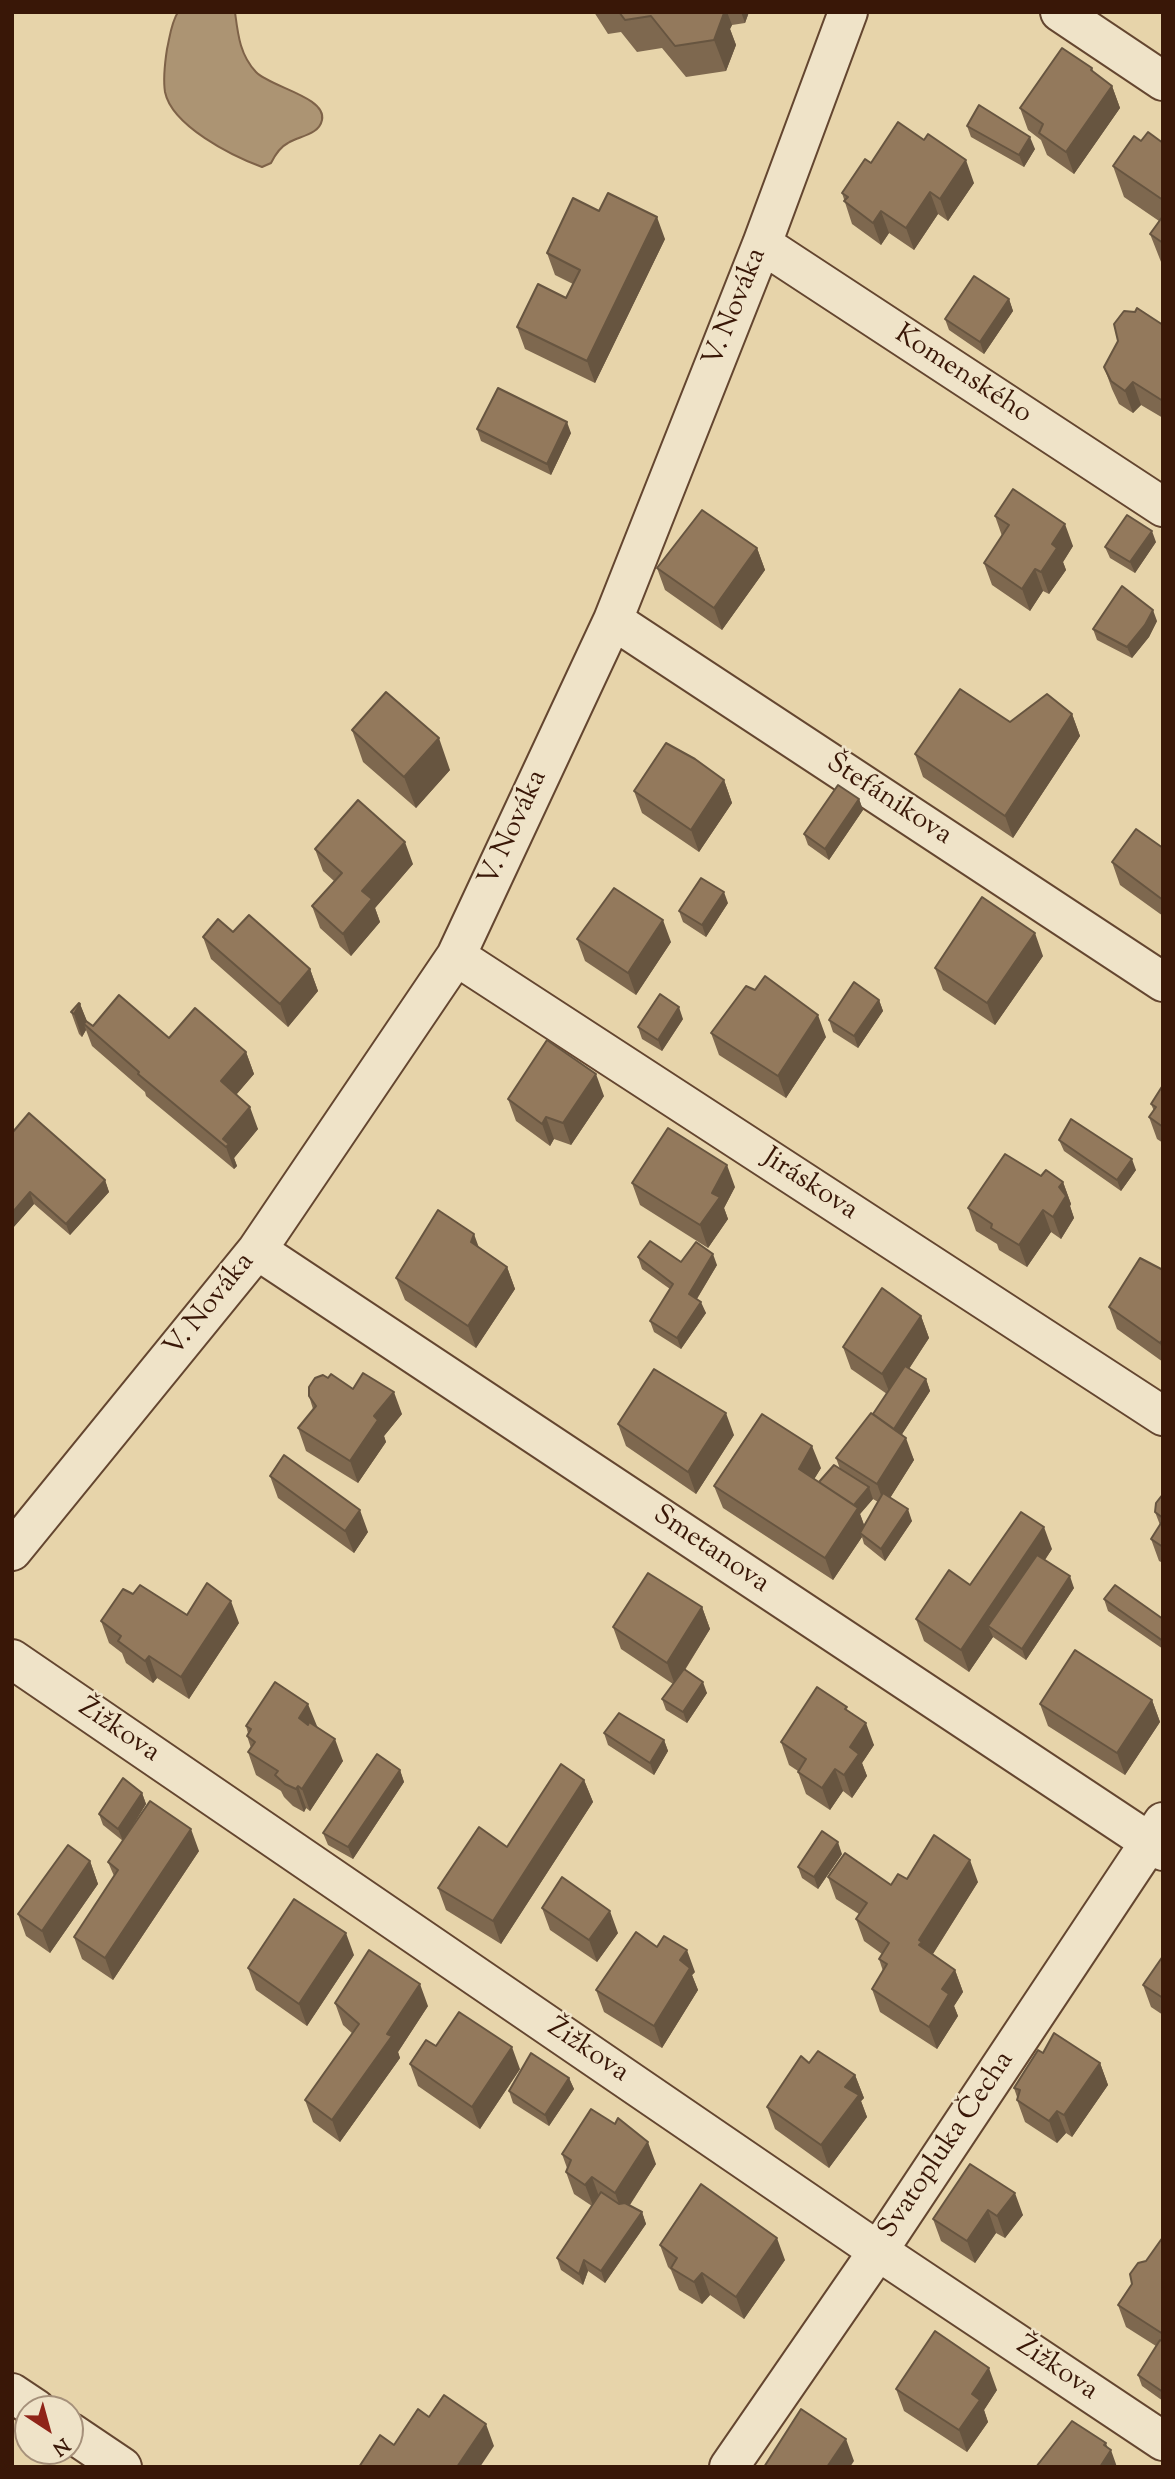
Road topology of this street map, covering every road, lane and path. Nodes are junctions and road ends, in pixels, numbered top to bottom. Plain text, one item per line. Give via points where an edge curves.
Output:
1 (848, 12) edge
2 (1060, 12) edge
3 (1163, 81) edge
4 (762, 244) junction
5 (1163, 507) edge
6 (613, 620) junction
7 (456, 957) junction
8 (1163, 982) edge
9 (257, 1251) junction
10 (1163, 1416) edge
11 (12, 1551) edge
12 (12, 1659) edge
13 (1158, 1838) edge
14 (878, 2251) junction
15 (84, 2441) edge
16 (1163, 2441) edge
17 (122, 2467) edge
18 (729, 2467) edge

1 - 4 street, V. Nováka
2 - 3 street
4 - 5 street, Komenského
4 - 6 street, V. Nováka
6 - 7 street, V. Nováka
6 - 8 street, Štefánikova
7 - 9 street, V. Nováka
7 - 10 street, Jiráskova
9 - 11 street, V. Nováka
9 - 13 street, Smetanova
12 - 14 street, Žižkova
13 - 14 street, Svatopluka Čecha
14 - 16 street, Žižkova
14 - 18 street, Svatopluka Čecha
15 - 17 street

